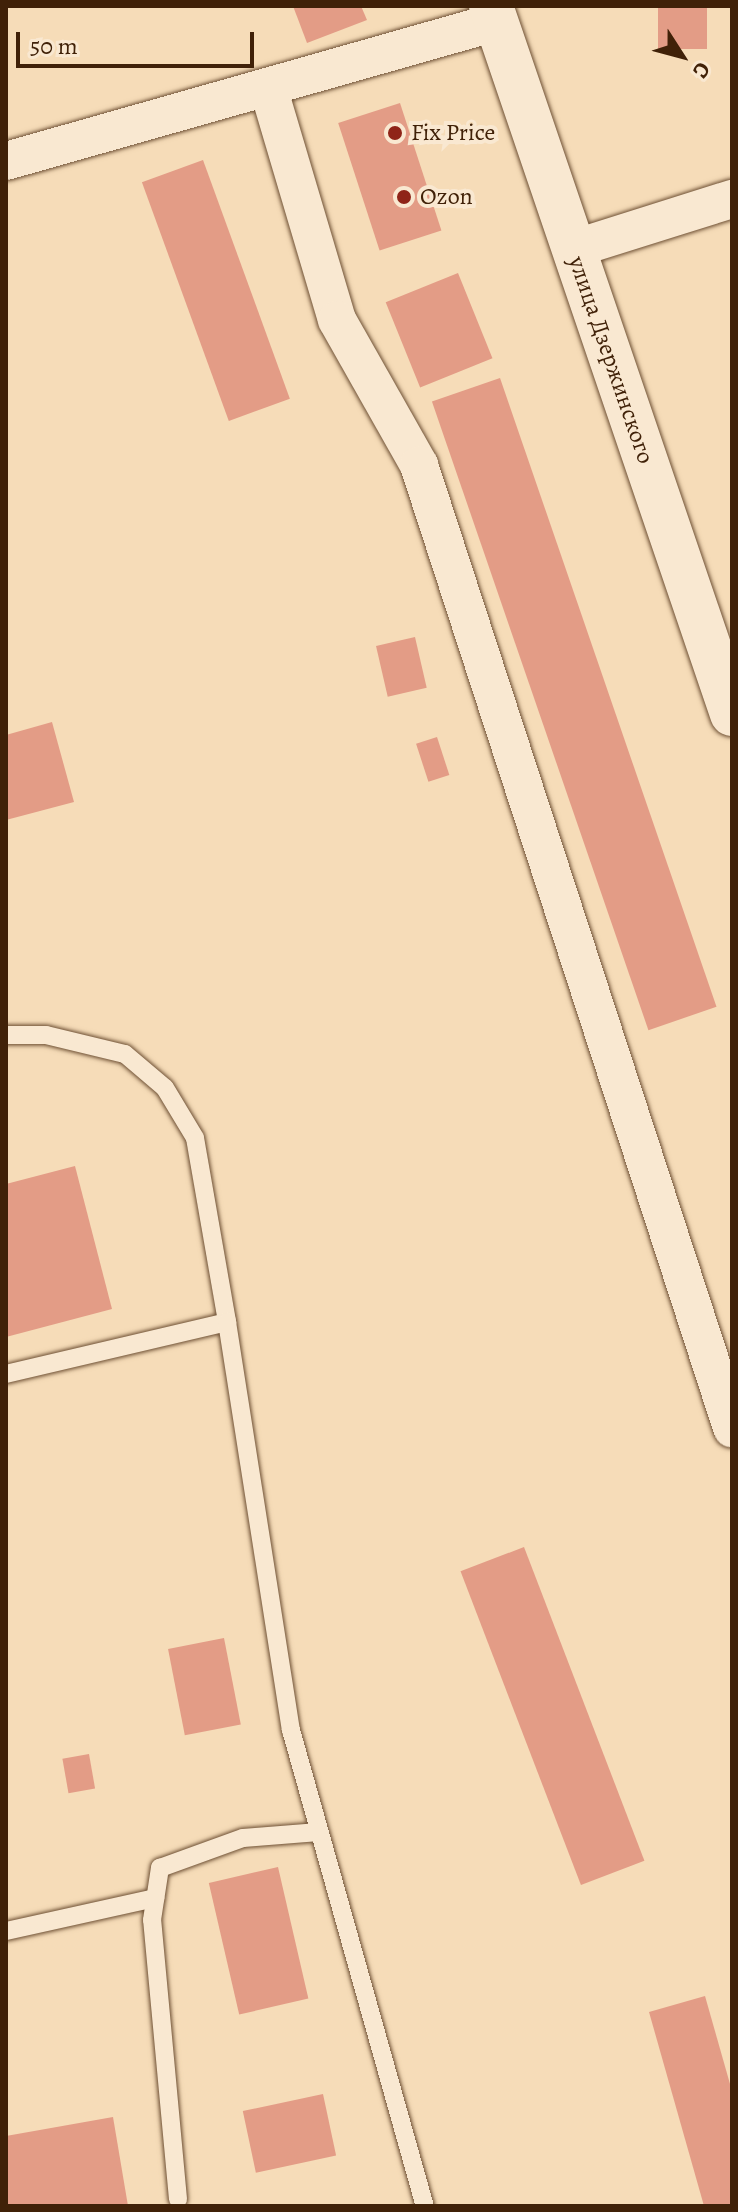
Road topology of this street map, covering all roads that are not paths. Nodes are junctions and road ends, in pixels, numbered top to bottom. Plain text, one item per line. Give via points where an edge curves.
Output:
1 (493, 14) edge
2 (268, 87) junction
3 (6, 161) edge
4 (732, 199) edge
5 (573, 249) junction
6 (732, 714) edge
7 (6, 1035) edge
8 (227, 1322) junction
9 (6, 1374) edge
10 (732, 1428) edge
11 (319, 1832) junction
12 (155, 1898) junction
13 (6, 1931) edge
14 (178, 2199) dead end
15 (425, 2206) edge

1 - 2 street
1 - 5 main road, улица Дзержинского
2 - 3 street
2 - 10 street via 337,320 419,465
4 - 5 street
5 - 6 main road, улица Дзержинского
7 - 8 lane via 46,1035 125,1054 165,1088 195,1138
8 - 9 lane
8 - 11 lane via 291,1730
11 - 12 lane via 243,1838 160,1868
11 - 15 lane
12 - 13 lane
12 - 14 lane

